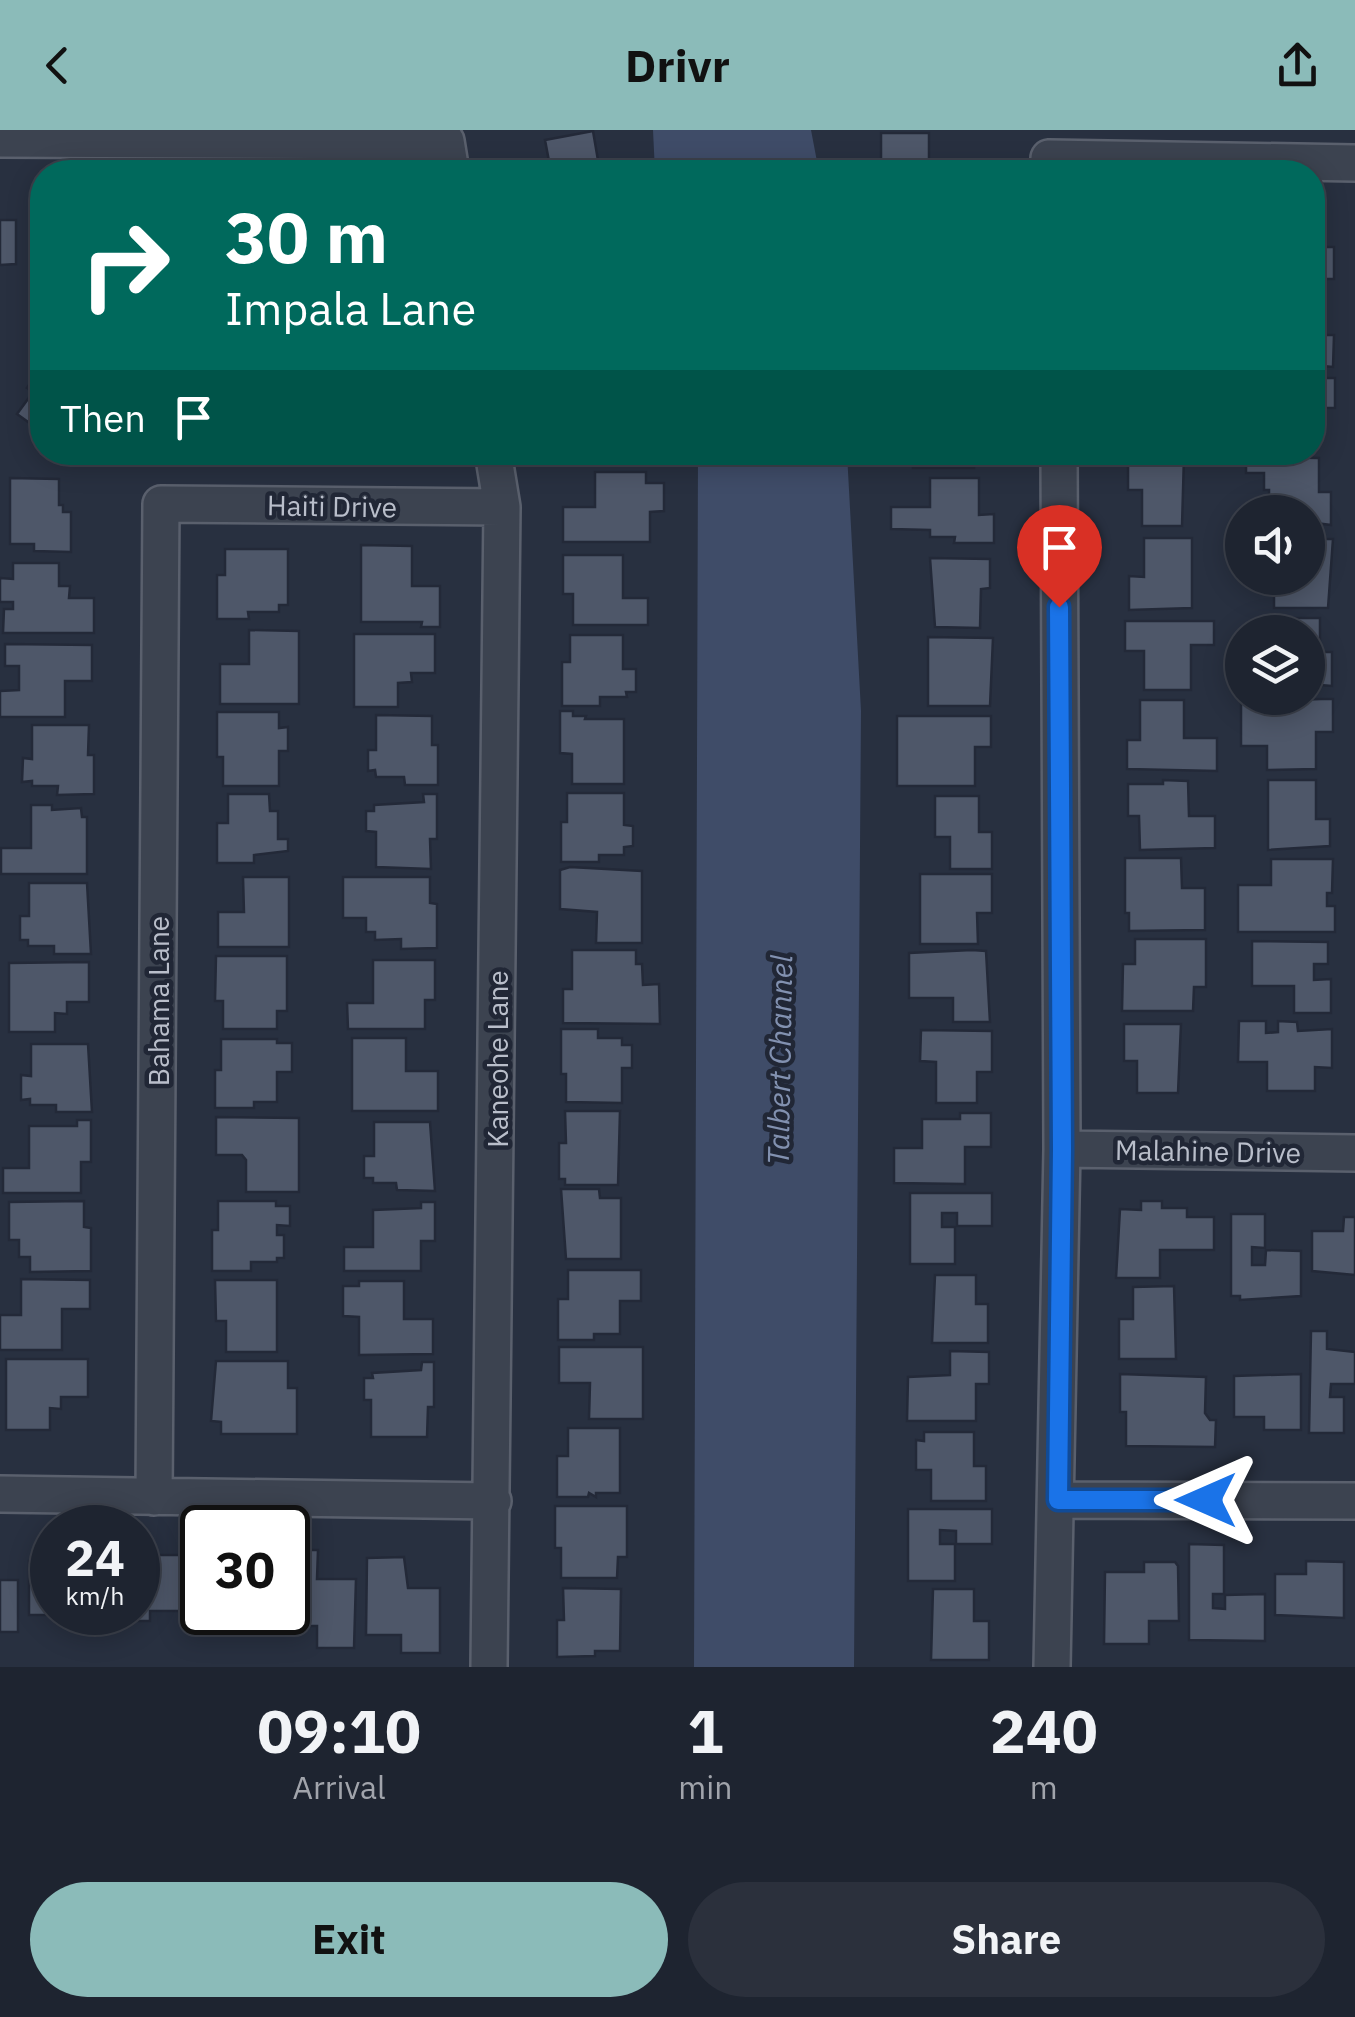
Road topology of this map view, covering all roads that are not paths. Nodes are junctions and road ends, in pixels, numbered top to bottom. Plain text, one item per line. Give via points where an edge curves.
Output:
1 (0, 139) edge
2 (448, 157) edge
3 (1325, 164) edge
4 (1355, 164) edge
5 (496, 465) edge
6 (1058, 465) edge
7 (161, 504) joint
8 (502, 507) junction
9 (1062, 1149) junction
10 (1355, 1153) edge
11 (0, 1494) edge
12 (154, 1497) junction
13 (1058, 1500) junction
14 (1355, 1501) edge
15 (493, 1502) junction
16 (490, 1667) edge
17 (1052, 1667) edge

1 - 2 street
3 - 4 street
5 - 8 street, Kaneohe Lane
6 - 9 street
7 - 8 street, Haiti Drive
7 - 12 street, Bahama Lane
8 - 15 street, Kaneohe Lane
9 - 10 street, Malahine Drive
9 - 13 street
11 - 12 street
12 - 15 street
13 - 14 street
13 - 17 street
15 - 16 street, Kaneohe Lane

